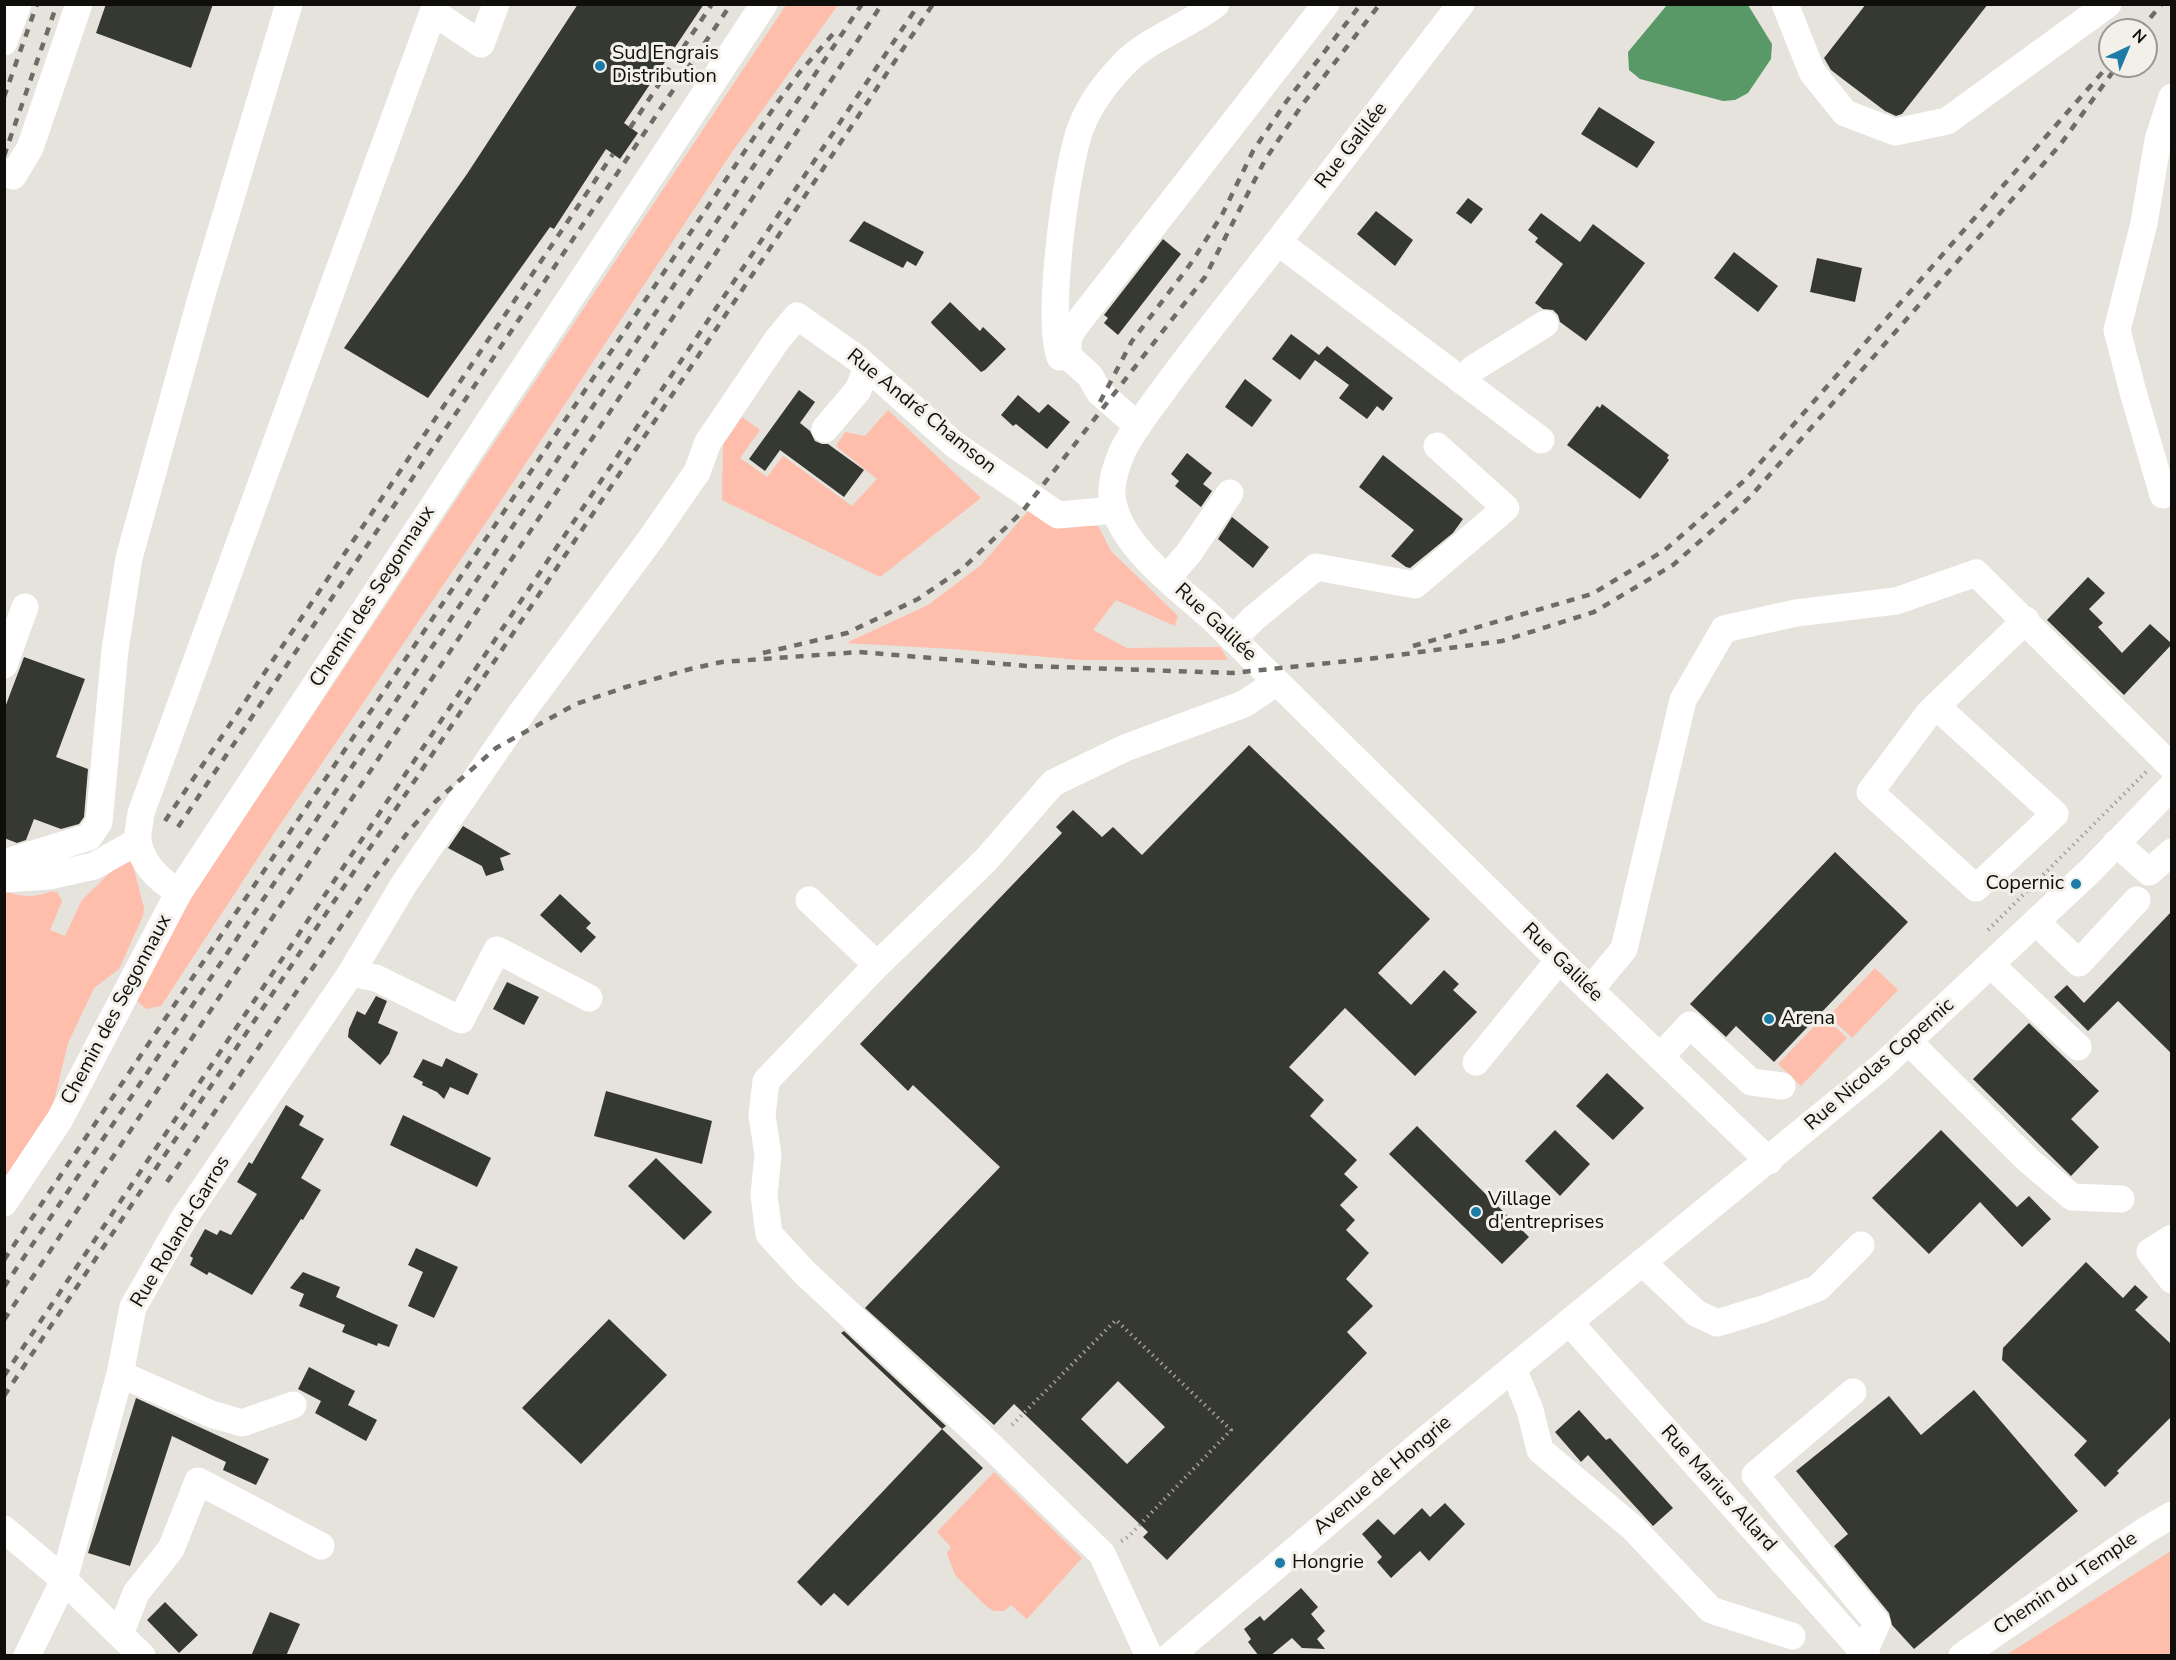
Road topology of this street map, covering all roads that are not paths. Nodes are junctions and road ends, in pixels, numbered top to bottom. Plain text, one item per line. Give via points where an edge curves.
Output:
1 (18, 4) edge
2 (79, 4) edge
3 (290, 4) edge
4 (496, 4) edge
5 (764, 4) edge
6 (1216, 4) edge
7 (1326, 4) edge
8 (1461, 4) edge
9 (1785, 4) edge
10 (2108, 4) edge
11 (434, 8) edge
12 (4, 42) edge
13 (2172, 97) edge
14 (4, 172) edge
15 (1278, 242) junction
16 (797, 316) joint
17 (1545, 324) dead end
18 (867, 368) junction
19 (1462, 381) junction
20 (1099, 392) junction
21 (1138, 426) junction
22 (825, 429) dead end
23 (1541, 440) dead end
24 (1437, 447) dead end
25 (1230, 493) dead end
26 (2169, 500) edge
27 (1115, 510) junction
28 (1167, 578) junction
29 (25, 607) dead end
30 (2025, 620) junction
31 (1233, 639) junction
32 (4, 665) edge
33 (1277, 682) junction
34 (1936, 706) junction
35 (2167, 762) edge
36 (2172, 786) edge
37 (138, 841) junction
38 (2116, 843) junction
39 (2172, 852) edge
40 (4, 863) edge
41 (4, 879) edge
42 (179, 892) junction
43 (809, 900) dead end
44 (2137, 900) dead end
45 (2036, 922) junction
46 (1559, 960) junction
47 (877, 965) junction
48 (1991, 965) junction
49 (351, 973) junction
50 (1590, 990) junction
51 (589, 998) dead end
52 (1909, 1042) junction
53 (2079, 1047) dead end
54 (1660, 1057) junction
55 (1476, 1062) dead end
56 (1782, 1086) dead end
57 (1769, 1161) junction
58 (2121, 1198) dead end
59 (4, 1203) edge
60 (2172, 1238) edge
61 (1861, 1245) dead end
62 (1642, 1262) junction
63 (2172, 1280) edge
64 (1569, 1322) junction
65 (1513, 1368) junction
66 (120, 1374) junction
67 (1853, 1392) dead end
68 (293, 1405) dead end
69 (2172, 1515) edge
70 (4, 1529) edge
71 (321, 1546) dead end
72 (64, 1580) junction
73 (120, 1634) junction
74 (1792, 1636) dead end
75 (1865, 1654) edge
76 (27, 1656) edge
77 (142, 1656) edge
78 (1149, 1656) edge
79 (1170, 1656) edge
80 (1962, 1656) edge

1 - 12 street
2 - 14 street via 30,148 13,176
3 - 40 street via 203,291 129,558 115,650 99,822 89,837
4 - 11 street via 480,44
5 - 42 street, Chemin des Segonnaux
6 - 20 street via 1149,44 1122,66 1081,127 1062,228 1056,335 1065,369 1083,386
7 - 20 street via 1072,329 1068,356 1090,376
8 - 15 street, Rue Galilée
9 - 10 street via 1812,72 1845,113 1895,132 1947,120
11 - 37 street via 141,813
13 - 26 street via 2158,140 2144,223 2117,330
15 - 19 street
15 - 21 street, Rue Galilée via 1204,334
16 - 18 street, Rue André Chamson
16 - 49 street, Rue Roland-Garros via 708,442 697,472 650,540 522,712 404,884
17 - 19 street via 1474,368
18 - 22 street via 858,390
18 - 27 street, Rue André Chamson via 955,445 1058,515
19 - 23 street
20 - 21 street
21 - 27 street, Rue Galilée via 1122,453 1116,474 1112,494
24 - 31 street via 1506,508 1415,585 1316,567
25 - 28 street
27 - 28 street, Rue Galilée via 1122,528
28 - 31 street, Rue Galilée
29 - 32 street
30 - 34 street
30 - 35 street
30 - 50 street via 1976,573 1896,601 1796,614 1724,629 1683,700 1624,949
31 - 33 street, Rue Galilée
33 - 46 street, Rue Galilée
33 - 47 street via 1244,704 1125,748 1053,783 985,861
34 - 34 street via 1870,792 1976,888 2055,814
36 - 38 street, Rue Nicolas Copernic
37 - 41 street via 94,866 48,876
37 - 42 street via 150,869
38 - 39 street via 2149,872
38 - 45 street, Rue Nicolas Copernic
42 - 59 street, Chemin des Segonnaux via 60,1119
43 - 47 street
44 - 45 street via 2079,963
45 - 48 street, Rue Nicolas Copernic
46 - 50 street, Rue Galilée
46 - 55 street
47 - 78 street via 766,1081 762,1115 768,1155 764,1195 769,1234 805,1273 1102,1554
48 - 52 street, Rue Nicolas Copernic
48 - 53 street
49 - 51 street via 376,978 461,1020 497,950
49 - 66 street, Rue Roland-Garros via 184,1218 133,1307
50 - 54 street, Rue Galilée
52 - 57 street, Rue Nicolas Copernic
52 - 58 street via 2029,1161 2072,1197
54 - 56 street via 1690,1025 1751,1082
54 - 57 street, Rue Galilée
57 - 62 street, Rue Nicolas Copernic
60 - 63 street via 2150,1252
61 - 62 street via 1818,1288 1718,1323 1696,1313
62 - 64 street, Rue Nicolas Copernic
64 - 65 street, Avenue de Hongrie
64 - 75 street, Rue Marius Allard
65 - 74 street via 1530,1410 1540,1450 1634,1528 1711,1611
65 - 79 street, Avenue de Hongrie
66 - 68 street via 211,1414 242,1423
66 - 72 street, Rue Roland-Garros
67 - 75 street via 1755,1475 1877,1623
69 - 80 street, Chemin du Temple
70 - 72 street
71 - 73 street via 198,1481 171,1550 136,1593
72 - 73 street
72 - 76 street, Rue Roland-Garros
73 - 77 street

